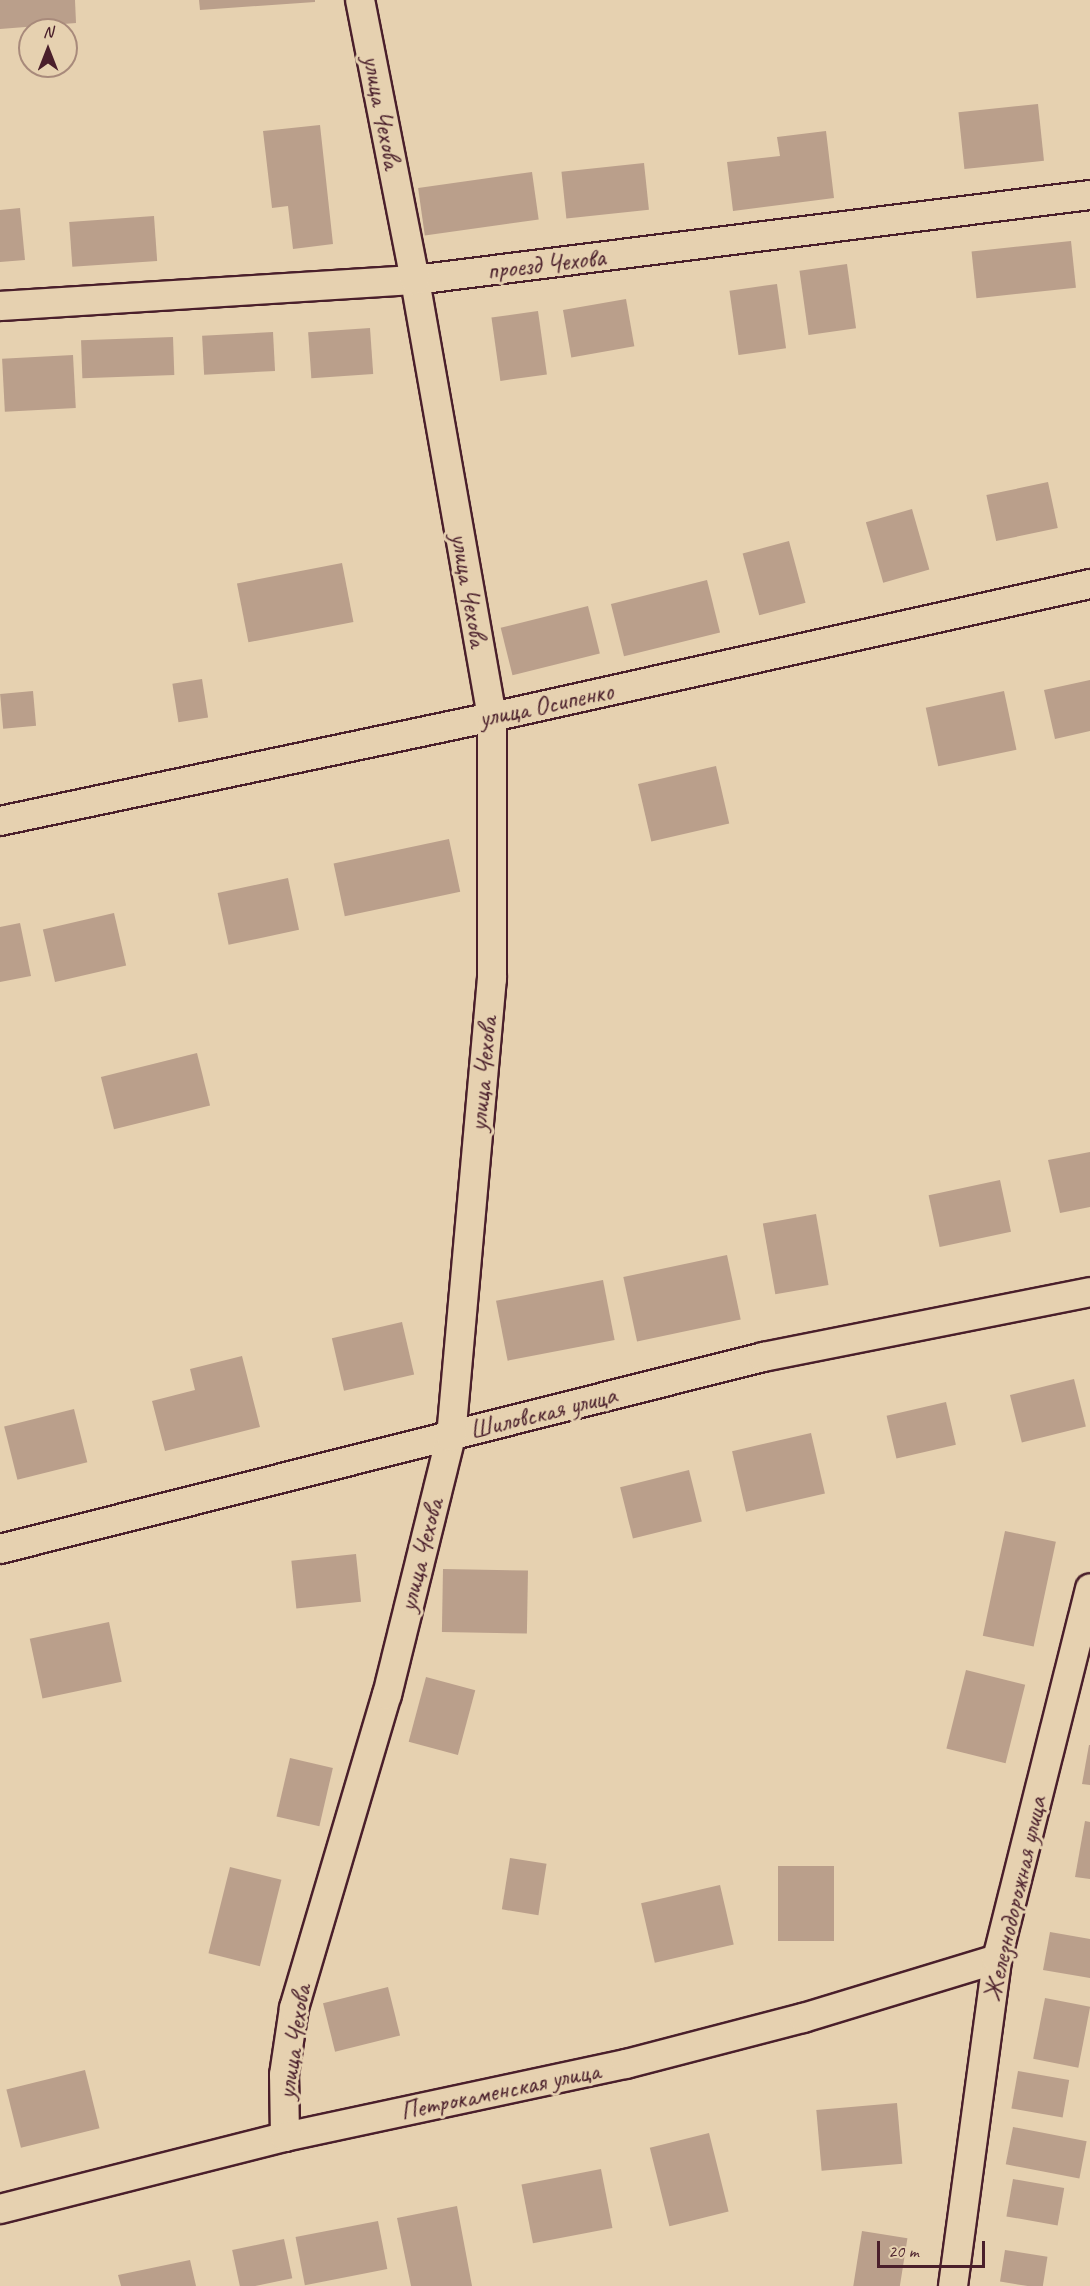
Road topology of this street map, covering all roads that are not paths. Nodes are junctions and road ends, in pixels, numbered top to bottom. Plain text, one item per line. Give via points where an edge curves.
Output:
1 (360, 0) edge
2 (1090, 195) edge
3 (415, 280) junction
4 (0, 306) edge
5 (1090, 584) edge
6 (492, 717) junction
7 (0, 821) edge
8 (1090, 1292) edge
9 (451, 1437) junction
10 (0, 1549) edge
11 (1090, 1588) edge
12 (997, 1959) junction
13 (285, 2137) junction
14 (0, 2209) edge
15 (954, 2286) edge

1 - 3 street, улица Чехова
2 - 3 street, проезд Чехова
3 - 4 street, проезд Чехова
3 - 6 street, улица Чехова
5 - 6 street, улица Осипенко
6 - 7 street, улица Осипенко
6 - 9 street, улица Чехова via 492,979
8 - 9 street, Шиловская улица via 763,1357
9 - 10 street, Шиловская улица
9 - 13 street, улица Чехова via 387,1695 294,2008 284,2075
11 - 12 street, Железнодорожная улица
12 - 13 street, Петрокаменская улица via 803,2018 626,2064
12 - 15 street, Железнодорожная улица
13 - 14 street, Петрокаменская улица

